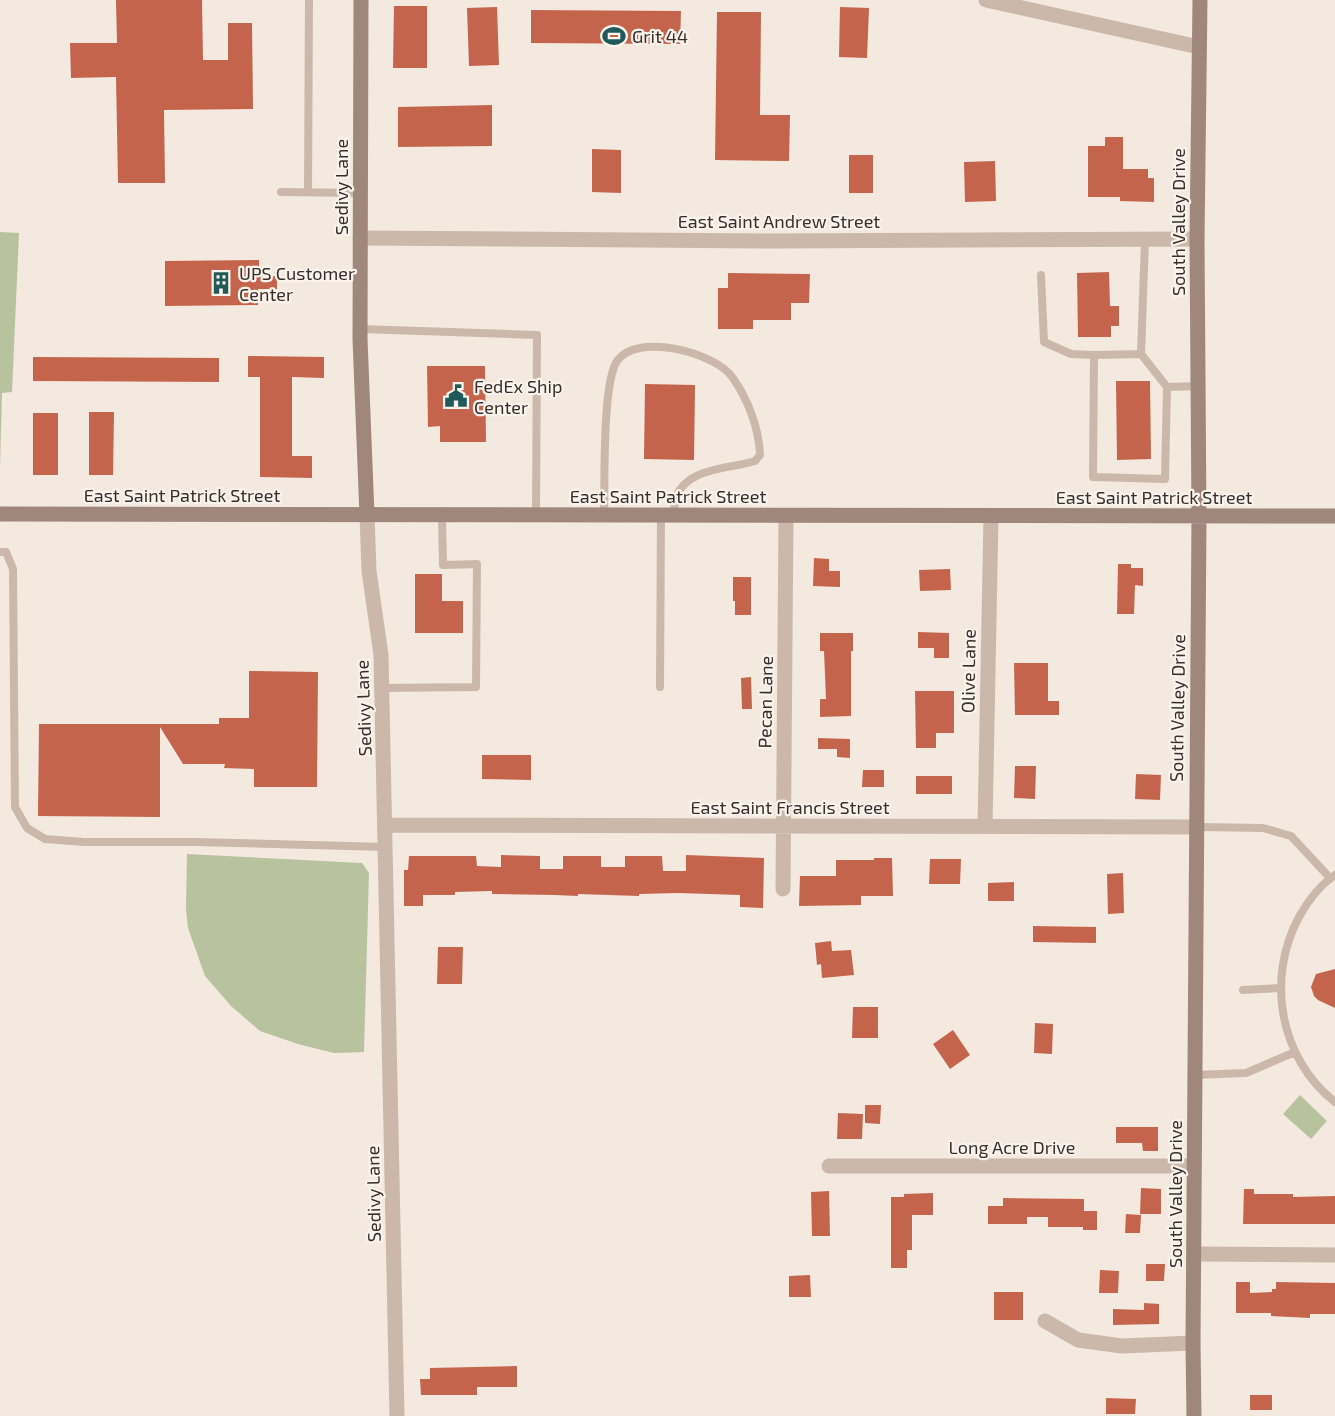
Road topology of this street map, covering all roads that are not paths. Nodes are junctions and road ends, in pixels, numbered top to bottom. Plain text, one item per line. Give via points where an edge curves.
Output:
1 (309, 0) edge
2 (361, 0) edge
3 (986, 0) edge
4 (1200, 0) edge
5 (1199, 47) junction
6 (281, 192) dead end
7 (308, 192) junction
8 (361, 193) junction
9 (360, 238) junction
10 (1197, 239) junction
11 (1145, 240) junction
12 (1041, 275) dead end
13 (360, 329) junction
14 (1141, 354) junction
15 (1094, 355) junction
16 (1198, 386) junction
17 (1167, 387) junction
18 (0, 514) edge
19 (367, 515) junction
20 (442, 515) junction
21 (536, 515) junction
22 (604, 515) junction
23 (668, 515) junction
24 (786, 516) junction
25 (991, 516) junction
26 (1335, 516) edge
27 (1199, 517) junction
28 (0, 552) edge
29 (660, 687) dead end
30 (382, 688) junction
31 (385, 825) junction
32 (783, 826) junction
33 (985, 826) junction
34 (1196, 827) junction
35 (386, 847) junction
36 (1333, 877) edge
37 (783, 889) dead end
38 (1280, 988) junction
39 (1243, 990) dead end
40 (1295, 1052) junction
41 (1195, 1075) junction
42 (1335, 1102) edge
43 (829, 1167) dead end
44 (1194, 1167) junction
45 (1194, 1254) junction
46 (1335, 1255) edge
47 (1045, 1321) dead end
48 (1193, 1343) junction
49 (397, 1416) edge
50 (1194, 1416) edge

1 - 7 lane
2 - 8 street, Sedivy Lane
3 - 5 street
4 - 5 street, South Valley Drive
5 - 10 street, South Valley Drive
6 - 7 lane
7 - 8 lane
8 - 9 street, Sedivy Lane
9 - 11 street, East Saint Andrew Street
9 - 13 street, Sedivy Lane
10 - 11 street, East Saint Andrew Street
10 - 16 street, South Valley Drive
11 - 14 lane
12 - 15 lane via 1044,342 1071,354
13 - 19 street, Sedivy Lane
13 - 21 lane via 537,335
14 - 15 lane
14 - 17 lane
15 - 17 lane via 1094,477 1165,479
16 - 17 lane
16 - 27 street, South Valley Drive
18 - 19 street, East Saint Patrick Street
19 - 20 street, East Saint Patrick Street
19 - 30 street, Sedivy Lane
20 - 21 street, East Saint Patrick Street
20 - 30 lane via 443,564 477,564 476,687
21 - 22 street, East Saint Patrick Street
22 - 23 street, East Saint Patrick Street
22 - 23 lane via 612,370 619,359 631,352 652,347 697,354 726,371 749,408 760,446 755,461 700,473 676,497
23 - 24 street, East Saint Patrick Street
23 - 29 lane
24 - 25 street, East Saint Patrick Street
24 - 32 street, Pecan Lane
25 - 27 street, East Saint Patrick Street
25 - 33 street, Olive Lane
26 - 27 street, East Saint Patrick Street
27 - 34 street, South Valley Drive
28 - 35 lane via 6,552 14,569 15,807 27,828 45,838 84,842
30 - 31 street, Sedivy Lane
31 - 32 street, East Saint Francis Street
31 - 35 street, Sedivy Lane
32 - 33 street, East Saint Francis Street
32 - 37 street, Pecan Lane
33 - 34 street, East Saint Francis Street
34 - 36 lane via 1263,828 1291,836
34 - 41 street, South Valley Drive
35 - 49 street, Sedivy Lane
36 - 38 lane via 1309,901 1293,928
38 - 39 lane
38 - 40 lane via 1287,1034
40 - 41 lane via 1246,1073
40 - 42 lane via 1312,1080
41 - 44 street, South Valley Drive
43 - 44 street, Long Acre Drive
44 - 45 street, South Valley Drive
45 - 46 street
45 - 48 street, South Valley Drive
47 - 48 street via 1078,1341 1122,1346
48 - 50 street, South Valley Drive

